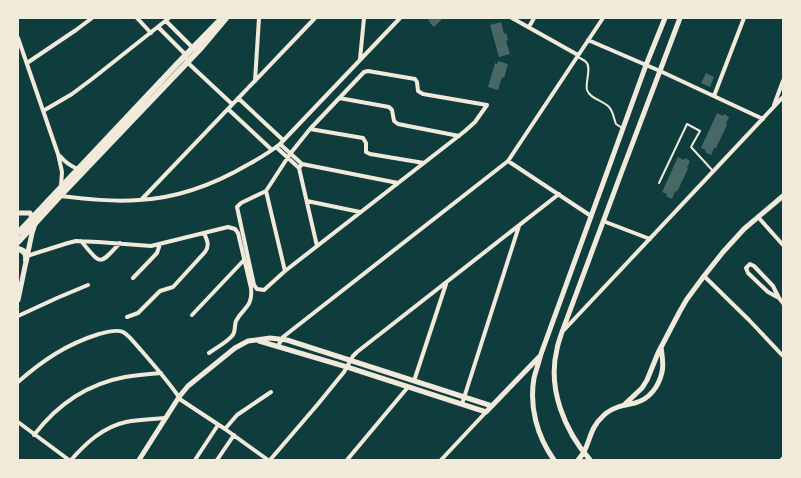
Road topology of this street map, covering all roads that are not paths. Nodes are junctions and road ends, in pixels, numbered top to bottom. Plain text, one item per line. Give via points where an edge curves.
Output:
1 (92, 18) edge
2 (137, 18) edge
3 (222, 18) edge
4 (226, 18) edge
5 (259, 18) edge
6 (314, 18) edge
7 (364, 18) edge
8 (400, 18) edge
9 (512, 18) edge
10 (534, 18) edge
11 (603, 18) edge
12 (665, 18) edge
13 (680, 18) edge
14 (744, 18) edge
15 (167, 19) edge
16 (158, 27) junction
17 (529, 27) junction
18 (151, 33) junction
19 (18, 38) edge
20 (588, 40) junction
21 (195, 50) junction
22 (186, 55) junction
23 (578, 56) junction
24 (360, 59) junction
25 (187, 62) junction
26 (27, 63) junction
27 (646, 65) junction
28 (660, 71) junction
29 (255, 81) junction
30 (783, 81) edge
31 (714, 96) junction
32 (783, 97) edge
33 (238, 98) junction
34 (339, 98) junction
35 (232, 104) junction
36 (774, 107) junction
37 (228, 109) junction
38 (43, 111) junction
39 (763, 119) junction
40 (623, 128) junction
41 (310, 129) junction
42 (459, 136) junction
43 (283, 140) junction
44 (276, 147) junction
45 (58, 154) junction
46 (289, 156) junction
47 (508, 161) junction
48 (424, 163) junction
49 (300, 166) junction
50 (78, 169) junction
51 (714, 171) junction
52 (398, 183) junction
53 (659, 183) dead end
54 (61, 187) junction
55 (266, 191) junction
56 (559, 194) junction
57 (53, 196) junction
58 (60, 196) junction
59 (783, 196) edge
60 (141, 200) junction
61 (307, 201) junction
62 (360, 212) junction
63 (18, 213) edge
64 (591, 216) junction
65 (758, 217) junction
66 (32, 218) junction
67 (603, 221) junction
68 (34, 224) junction
69 (519, 226) junction
70 (18, 233) edge
71 (204, 233) junction
72 (650, 239) junction
73 (18, 242) edge
74 (81, 242) junction
75 (120, 243) junction
76 (160, 244) junction
77 (783, 245) edge
78 (317, 246) junction
79 (18, 249) edge
80 (27, 258) junction
81 (244, 260) junction
82 (285, 271) junction
83 (704, 276) junction
84 (133, 278) dead end
85 (446, 283) junction
86 (88, 285) dead end
87 (779, 298) junction
88 (18, 300) edge
89 (783, 303) edge
90 (192, 315) dead end
91 (18, 316) edge
92 (127, 317) dead end
93 (562, 332) junction
94 (281, 339) junction
95 (252, 340) junction
96 (278, 346) junction
97 (661, 346) junction
98 (209, 353) dead end
99 (541, 354) junction
100 (783, 356) edge
101 (351, 361) junction
102 (347, 367) junction
103 (161, 373) junction
104 (414, 381) junction
105 (18, 382) edge
106 (408, 387) junction
107 (271, 392) dead end
108 (179, 397) junction
109 (464, 397) junction
110 (462, 404) junction
111 (624, 405) junction
112 (492, 406) junction
113 (486, 412) junction
114 (166, 418) junction
115 (18, 422) edge
116 (218, 425) junction
117 (225, 429) junction
118 (34, 434) junction
119 (234, 435) junction
120 (584, 452) junction
121 (70, 460) edge
122 (139, 460) edge
123 (195, 460) edge
124 (217, 460) edge
125 (269, 460) edge
126 (347, 460) edge
127 (441, 460) edge
128 (554, 460) edge
129 (578, 460) edge
130 (590, 460) edge

1 - 26 street
2 - 18 street
3 - 21 main road
4 - 21 main road
5 - 29 street
6 - 29 street
7 - 24 street
8 - 24 street
9 - 17 street
10 - 17 street
11 - 20 street
12 - 27 street
13 - 28 street
14 - 31 street
15 - 16 street
15 - 21 street
16 - 18 street
16 - 22 street
17 - 23 street
18 - 38 street via 72,94
19 - 26 street
20 - 23 street
20 - 27 street
21 - 22 main road
21 - 25 main road
22 - 25 street
22 - 50 main road
23 - 40 lane via 589,66 586,83 590,95 608,105 616,124
23 - 47 street
24 - 43 street
25 - 35 street
25 - 58 main road
26 - 38 street
27 - 28 street
27 - 40 street
28 - 31 street
28 - 67 street
29 - 33 street
30 - 36 street
31 - 39 street
32 - 36 street
33 - 35 street
33 - 43 street
34 - 41 street
34 - 42 street via 389,107 394,121 398,124
34 - 42 street via 368,71 415,79 420,93 486,105 475,122
35 - 37 street
36 - 39 street
37 - 44 street
37 - 60 street
38 - 45 street
39 - 51 street
40 - 64 street
41 - 46 street
41 - 48 street via 361,138 365,141 366,152 370,154
42 - 48 street
43 - 44 street
44 - 46 street
44 - 60 street via 205,186
45 - 50 street via 65,162
45 - 54 street via 62,172
46 - 49 street
46 - 55 street
47 - 56 street
47 - 94 street
48 - 52 street
49 - 52 street
49 - 61 street
50 - 54 main road
51 - 53 lane via 690,148 700,131 687,124
51 - 72 street
52 - 62 street
54 - 57 main road
55 - 82 street
55 - 82 street via 241,203 237,208 254,284 257,289 264,290
56 - 64 street
56 - 69 street
57 - 58 street
57 - 66 main road
58 - 60 street
58 - 68 main road
59 - 65 street
61 - 62 street
61 - 78 street
62 - 78 street
63 - 66 street via 30,213
64 - 99 street
65 - 77 street
65 - 83 street via 744,229
66 - 68 street
66 - 70 main road
67 - 72 street
67 - 93 street
68 - 73 main road
68 - 80 street
69 - 85 street
69 - 109 street
71 - 76 street
71 - 81 street via 228,227 235,229
71 - 92 street via 208,244 207,250 173,287 160,291 138,313
72 - 93 street
74 - 75 street
74 - 75 street via 97,260 106,258
74 - 80 street via 68,243
75 - 76 street via 151,246
76 - 84 street via 157,253
78 - 82 street
79 - 80 main road via 22,250
80 - 88 street
81 - 90 street
81 - 98 street via 251,288 250,301 238,319 232,336
83 - 97 street via 688,298
83 - 100 street
85 - 101 street via 357,352
85 - 104 street
86 - 91 street
87 - 87 street via 773,286 754,266 748,265 748,273 768,292
87 - 89 street
93 - 120 street via 556,350 555,380 558,401 566,425
94 - 95 street
94 - 96 street
94 - 101 street
95 - 96 street
95 - 108 street via 235,348 188,386
96 - 102 street
97 - 111 street via 642,388
97 - 111 street via 663,366 656,388 644,399
99 - 112 street
99 - 128 street via 534,377 534,416 539,433
101 - 102 street
101 - 104 street
102 - 106 street
102 - 125 street
103 - 105 street via 128,335 114,331 69,346 43,361
103 - 108 street
103 - 118 street via 125,377 93,387 56,410
104 - 109 street
106 - 110 street
106 - 126 street
107 - 117 street via 237,415
108 - 114 street
108 - 116 street
109 - 110 street
109 - 112 street
110 - 113 street
111 - 120 street via 605,414 599,420
112 - 113 street
113 - 127 street
114 - 121 street via 126,422 111,427 96,436
114 - 122 street
115 - 118 street
116 - 117 street
116 - 123 street
117 - 119 street
118 - 121 street
119 - 124 street
119 - 125 street
120 - 129 street
120 - 130 street

